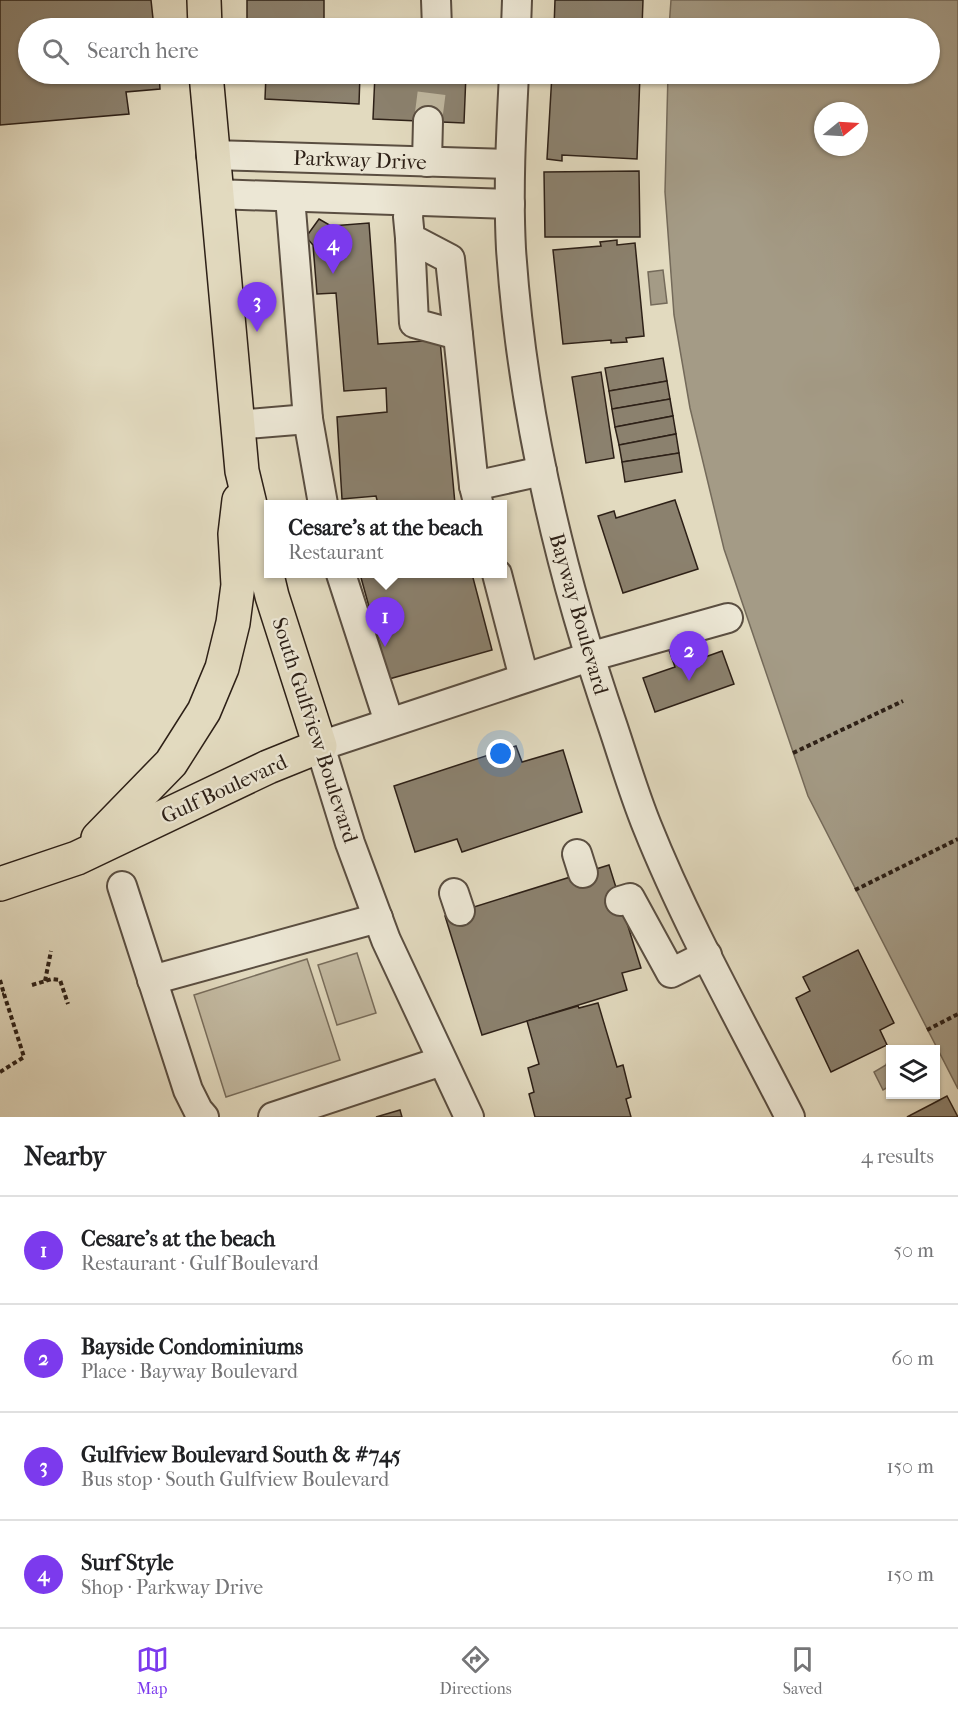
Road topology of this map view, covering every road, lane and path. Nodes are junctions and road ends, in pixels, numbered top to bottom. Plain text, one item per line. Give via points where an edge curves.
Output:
1 (204, 0) edge
2 (436, 0) edge
3 (517, 0) edge
4 (205, 18) edge
5 (437, 18) edge
6 (516, 18) edge
7 (207, 84) edge
8 (513, 84) edge
9 (428, 121) tunnel mouth
10 (212, 155) junction
11 (427, 162) junction
12 (509, 164) junction
13 (215, 195) junction
14 (290, 196) junction
15 (410, 201) junction
16 (510, 204) junction
17 (410, 238) junction
18 (458, 335) junction
19 (308, 419) junction
20 (237, 425) junction
21 (242, 471) junction
22 (542, 471) junction
23 (477, 495) edge
24 (322, 500) edge
25 (264, 563) edge
26 (268, 578) edge
27 (343, 578) edge
28 (498, 578) edge
29 (728, 618) dead end
30 (589, 657) junction
31 (524, 678) junction
32 (903, 700) dead end
33 (389, 722) junction
34 (320, 746) junction
35 (793, 753) dead end
36 (958, 840) edge
37 (77, 858) junction
38 (0, 884) edge
39 (122, 886) dead end
40 (855, 890) dead end
41 (620, 901) dead end
42 (378, 918) junction
43 (51, 951) dead end
44 (707, 955) junction
45 (150, 972) junction
46 (0, 980) edge
47 (45, 981) junction
48 (32, 985) dead end
49 (68, 1004) dead end
50 (958, 1014) edge
51 (927, 1030) dead end
52 (442, 1061) junction
53 (0, 1072) edge
54 (204, 1117) edge
55 (273, 1117) edge
56 (469, 1117) edge
57 (790, 1117) edge

1 - 4 main road
2 - 5 street
3 - 6 street
7 - 10 main road, South Gulfview Boulevard
8 - 12 street, Bayway Boulevard
9 - 11 street
10 - 11 street, Parkway Drive
10 - 13 main road, South Gulfview Boulevard
11 - 12 street, Parkway Drive
12 - 16 street, Bayway Boulevard
13 - 14 street, Parkway Drive
13 - 20 main road, South Gulfview Boulevard
14 - 15 street, Parkway Drive
14 - 19 street
15 - 16 street, Parkway Drive
15 - 17 street
16 - 22 street, Bayway Boulevard via 522,358
17 - 18 street via 450,259
17 - 18 street via 414,323
18 - 23 street
19 - 20 street
19 - 24 street
20 - 21 main road, South Gulfview Boulevard
21 - 25 main road, South Gulfview Boulevard
21 - 37 main road via 235,534 238,585 233,623 209,700 171,763
22 - 23 street
22 - 30 street, Bayway Boulevard via 561,561
26 - 34 main road, South Gulfview Boulevard
27 - 33 street
28 - 31 street
29 - 30 street, Gulf Boulevard
30 - 31 street, Gulf Boulevard
30 - 44 street, Bayway Boulevard via 646,826
31 - 33 street, Gulf Boulevard
32 - 35 path
33 - 34 street, Gulf Boulevard
34 - 37 main road, Gulf Boulevard via 268,766
34 - 42 street, South Gulfview Boulevard
36 - 40 path
37 - 38 main road, Gulf Boulevard
39 - 45 street
41 - 44 street via 630,898 671,973
42 - 45 street
42 - 52 street, South Gulfview Boulevard
43 - 47 path
44 - 57 street, Bayway Boulevard
45 - 54 street via 188,1090
46 - 53 path via 24,1057
47 - 48 path
47 - 49 path via 60,980
50 - 51 path
52 - 55 street
52 - 56 street, South Gulfview Boulevard

